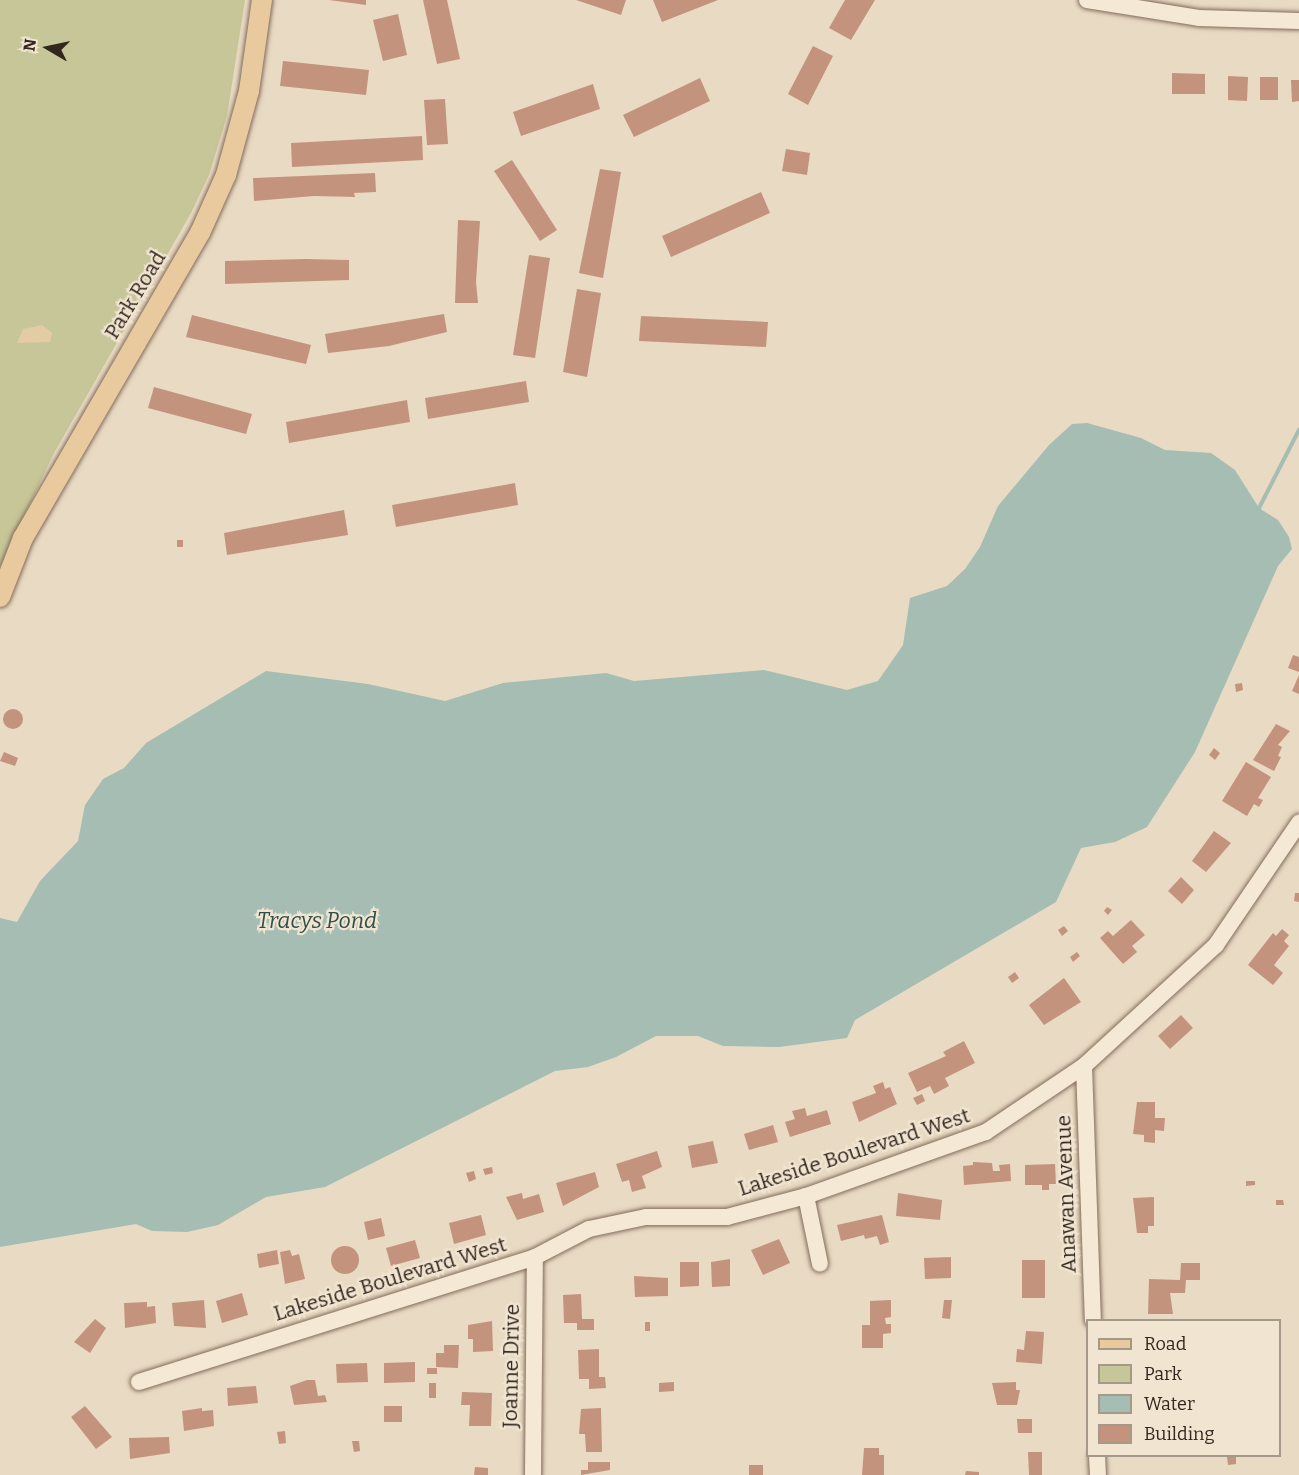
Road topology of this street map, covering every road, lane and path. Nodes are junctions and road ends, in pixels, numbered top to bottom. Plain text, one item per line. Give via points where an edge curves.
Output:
1 (262, 0) edge
2 (1087, 0) edge
3 (1136, 5) edge
4 (1299, 21) edge
5 (0, 597) edge
6 (1299, 823) edge
7 (1084, 1066) junction
8 (806, 1196) junction
9 (535, 1257) junction
10 (820, 1264) dead end
11 (1093, 1319) edge
12 (139, 1382) dead end
13 (1097, 1457) edge
14 (533, 1475) edge
15 (1098, 1475) edge

1 - 5 main road, Park Road via 249,91 226,175 200,232 23,538
2 - 3 street
3 - 4 street via 1199,18
6 - 7 street, Lakeside Boulevard West via 1216,945
7 - 8 street, Lakeside Boulevard West via 986,1132
7 - 11 street, Anawan Avenue
8 - 9 street, Lakeside Boulevard West via 727,1217 646,1216 589,1229
8 - 10 street
9 - 12 street, Lakeside Boulevard West
9 - 14 street, Joanne Drive
13 - 15 street

